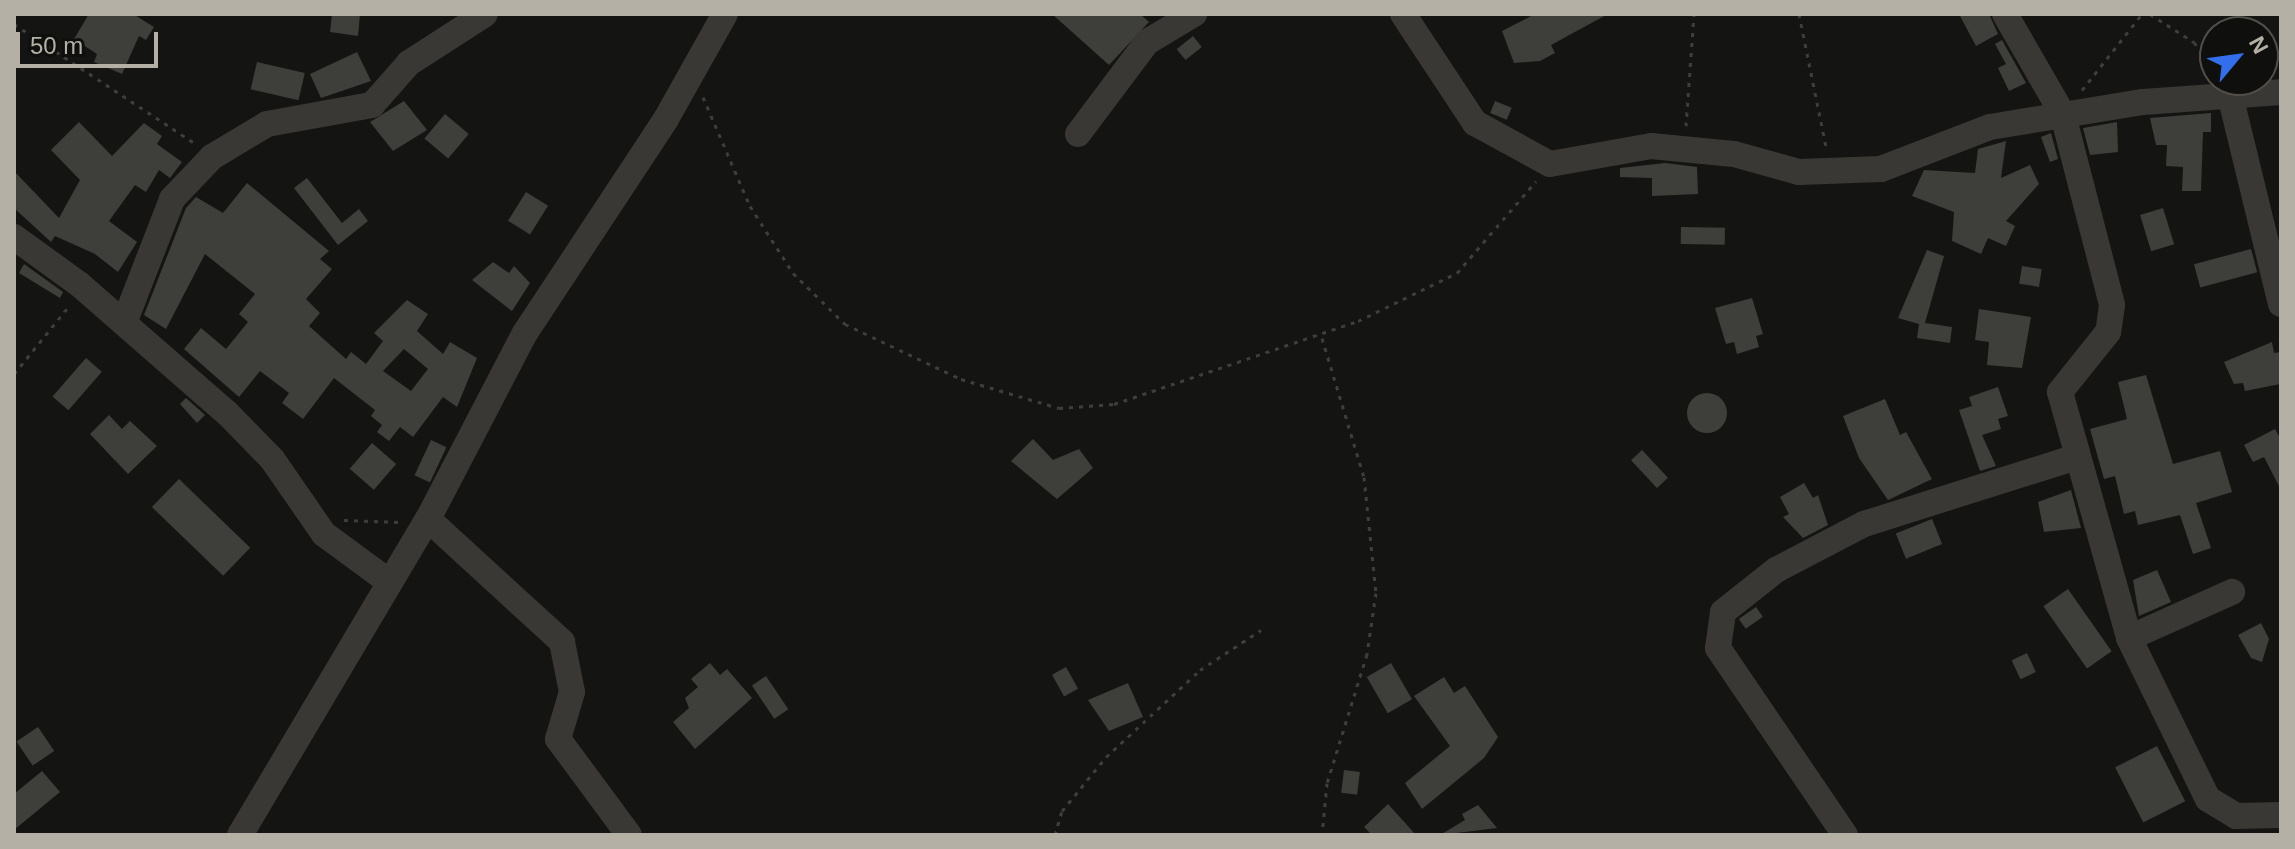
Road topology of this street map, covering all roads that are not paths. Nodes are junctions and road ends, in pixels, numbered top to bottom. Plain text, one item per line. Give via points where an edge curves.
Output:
1 (485, 14) edge
2 (725, 14) edge
3 (1193, 14) edge
4 (1200, 14) edge
5 (1403, 14) edge
6 (2005, 14) edge
7 (2222, 96) edge
8 (2230, 96) edge
9 (2063, 115) junction
10 (1078, 134) dead end
11 (14, 237) edge
12 (2281, 304) edge
13 (124, 323) junction
14 (2076, 457) junction
15 (428, 519) junction
16 (389, 582) junction
17 (2232, 592) dead end
18 (2129, 638) junction
19 (2281, 815) edge
20 (240, 835) edge
21 (629, 835) edge
22 (1845, 835) edge

1 - 13 street via 409,63 372,105 267,124 212,157 172,199
2 - 15 street via 525,333
3 - 4 street
3 - 10 street via 1147,42
5 - 9 street via 1475,123 1550,164 1684,146 1799,172 1881,169 1990,127
6 - 9 street
7 - 9 street
8 - 12 street
9 - 14 street via 2112,305 2108,332 2063,380
11 - 13 street
13 - 16 street via 272,459 324,534
14 - 18 street
14 - 22 street via 1864,524 1776,570 1723,612 1718,648
15 - 16 street
15 - 21 street via 562,642 572,692 558,739
16 - 20 street
17 - 18 street
18 - 19 street via 2208,799 2236,816

